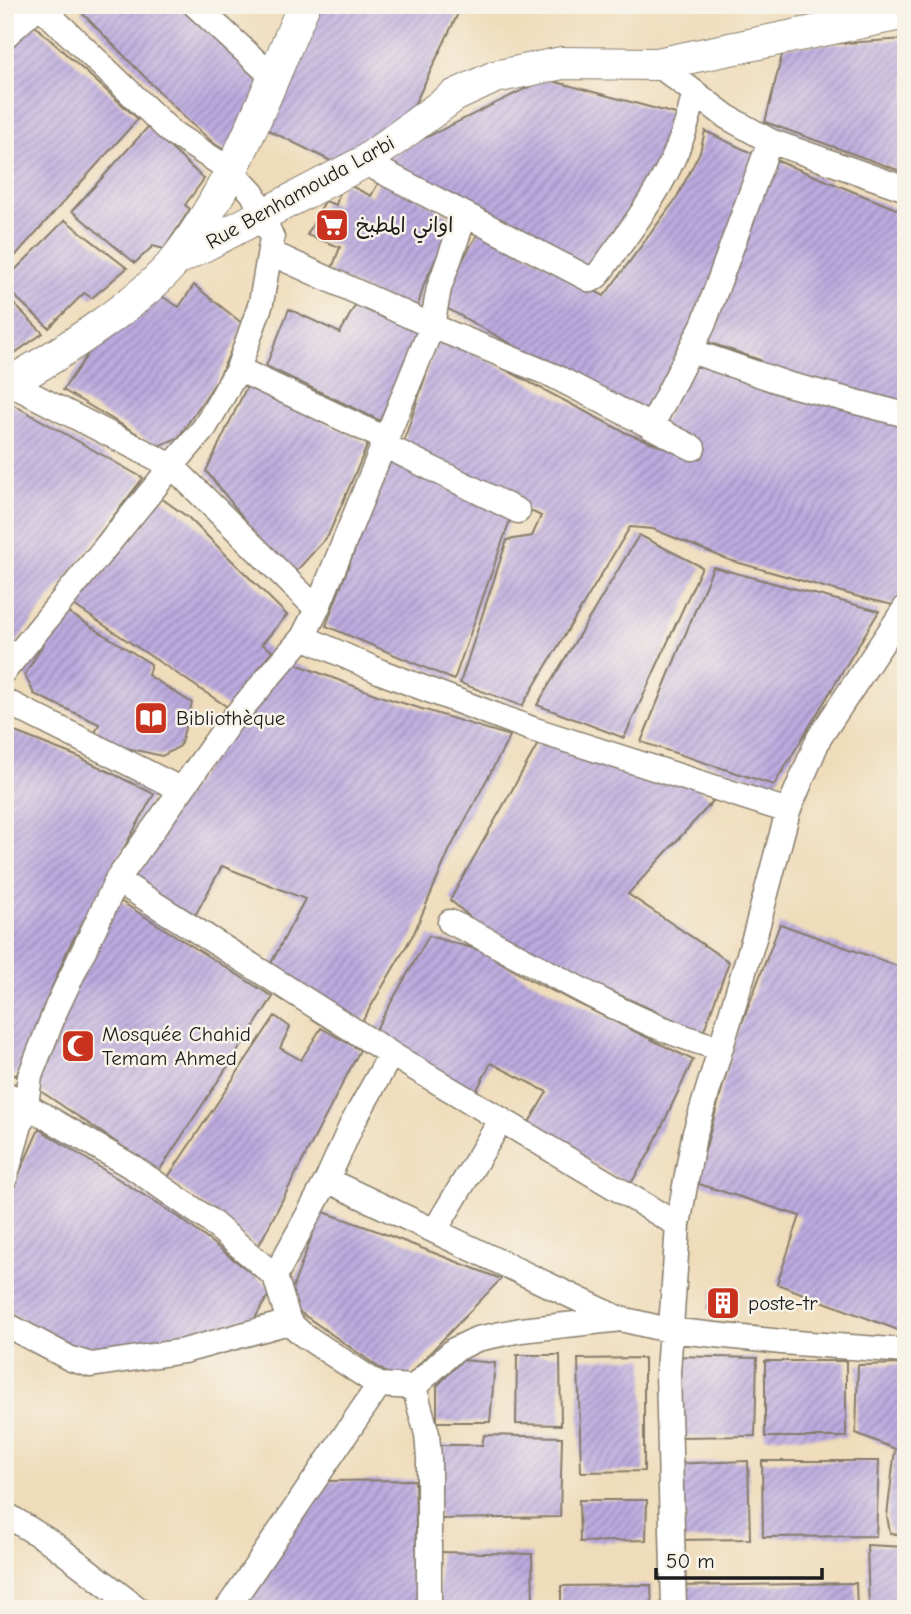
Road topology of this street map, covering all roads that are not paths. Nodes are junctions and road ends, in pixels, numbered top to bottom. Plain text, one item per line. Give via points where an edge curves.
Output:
1 (195, 5) edge
2 (304, 5) edge
3 (38, 6) edge
4 (867, 13) edge
5 (906, 13) edge
6 (5, 36) edge
7 (657, 64) junction
8 (273, 76) junction
9 (694, 94) junction
10 (770, 141) junction
11 (364, 162) junction
12 (232, 171) junction
13 (906, 189) edge
14 (264, 214) junction
15 (464, 215) junction
16 (271, 253) junction
17 (176, 260) junction
18 (432, 326) junction
19 (691, 351) junction
20 (238, 369) junction
21 (7, 384) edge
22 (906, 415) edge
23 (651, 427) junction
24 (387, 443) junction
25 (693, 448) dead end
26 (172, 466) junction
27 (518, 511) dead end
28 (906, 607) edge
29 (317, 609) junction
30 (303, 637) junction
31 (5, 670) edge
32 (5, 701) edge
33 (180, 789) junction
34 (788, 811) junction
35 (117, 880) junction
36 (450, 922) dead end
37 (719, 1048) junction
38 (391, 1054) junction
39 (16, 1099) edge
40 (501, 1121) junction
41 (5, 1178) edge
42 (327, 1180) junction
43 (678, 1225) junction
44 (435, 1230) junction
45 (275, 1276) junction
46 (621, 1320) junction
47 (289, 1322) junction
48 (5, 1324) edge
49 (668, 1330) junction
50 (906, 1351) edge
51 (379, 1385) junction
52 (414, 1387) junction
53 (5, 1514) edge
54 (138, 1609) edge
55 (228, 1609) edge
56 (429, 1609) edge
57 (674, 1609) edge

1 - 8 street
2 - 8 street
3 - 6 street
3 - 12 street via 171,132
4 - 5 street, Rue Benhamouda Larbi
4 - 7 street, Rue Benhamouda Larbi
7 - 9 street
7 - 11 street, Rue Benhamouda Larbi via 562,63 495,77 454,96
8 - 12 street
9 - 10 street
9 - 15 street via 685,135 666,178 594,279 578,276
10 - 13 street
10 - 19 street
11 - 14 street, Rue Benhamouda Larbi
11 - 15 street
12 - 14 street
12 - 17 street
14 - 16 street via 272,238
14 - 17 street, Rue Benhamouda Larbi
15 - 18 street via 439,288
16 - 18 street
16 - 20 street via 253,333
17 - 21 street via 97,326
18 - 23 street via 554,376
18 - 24 street
19 - 22 street via 787,384
19 - 23 street
20 - 24 street
20 - 26 street via 205,427
21 - 26 street
23 - 25 street
24 - 27 street
24 - 29 street
26 - 29 street
26 - 31 street
28 - 34 street via 819,738
29 - 30 street
30 - 33 street via 266,676
30 - 34 street via 532,729
32 - 33 street
33 - 35 street
34 - 37 street
35 - 38 street
35 - 39 street
36 - 37 street via 502,945 607,1004
37 - 43 street via 694,1136
38 - 40 street
38 - 42 street
39 - 41 street
39 - 45 street via 144,1175
40 - 43 street
40 - 44 street
42 - 44 street
42 - 45 street
43 - 49 street
44 - 46 street
45 - 47 street
46 - 49 street
46 - 52 street via 477,1339 454,1350
47 - 48 street via 184,1351 91,1365
47 - 51 street
49 - 50 street
49 - 57 street via 667,1453
51 - 52 street
51 - 55 street
52 - 56 street via 429,1459
53 - 54 street via 52,1543

